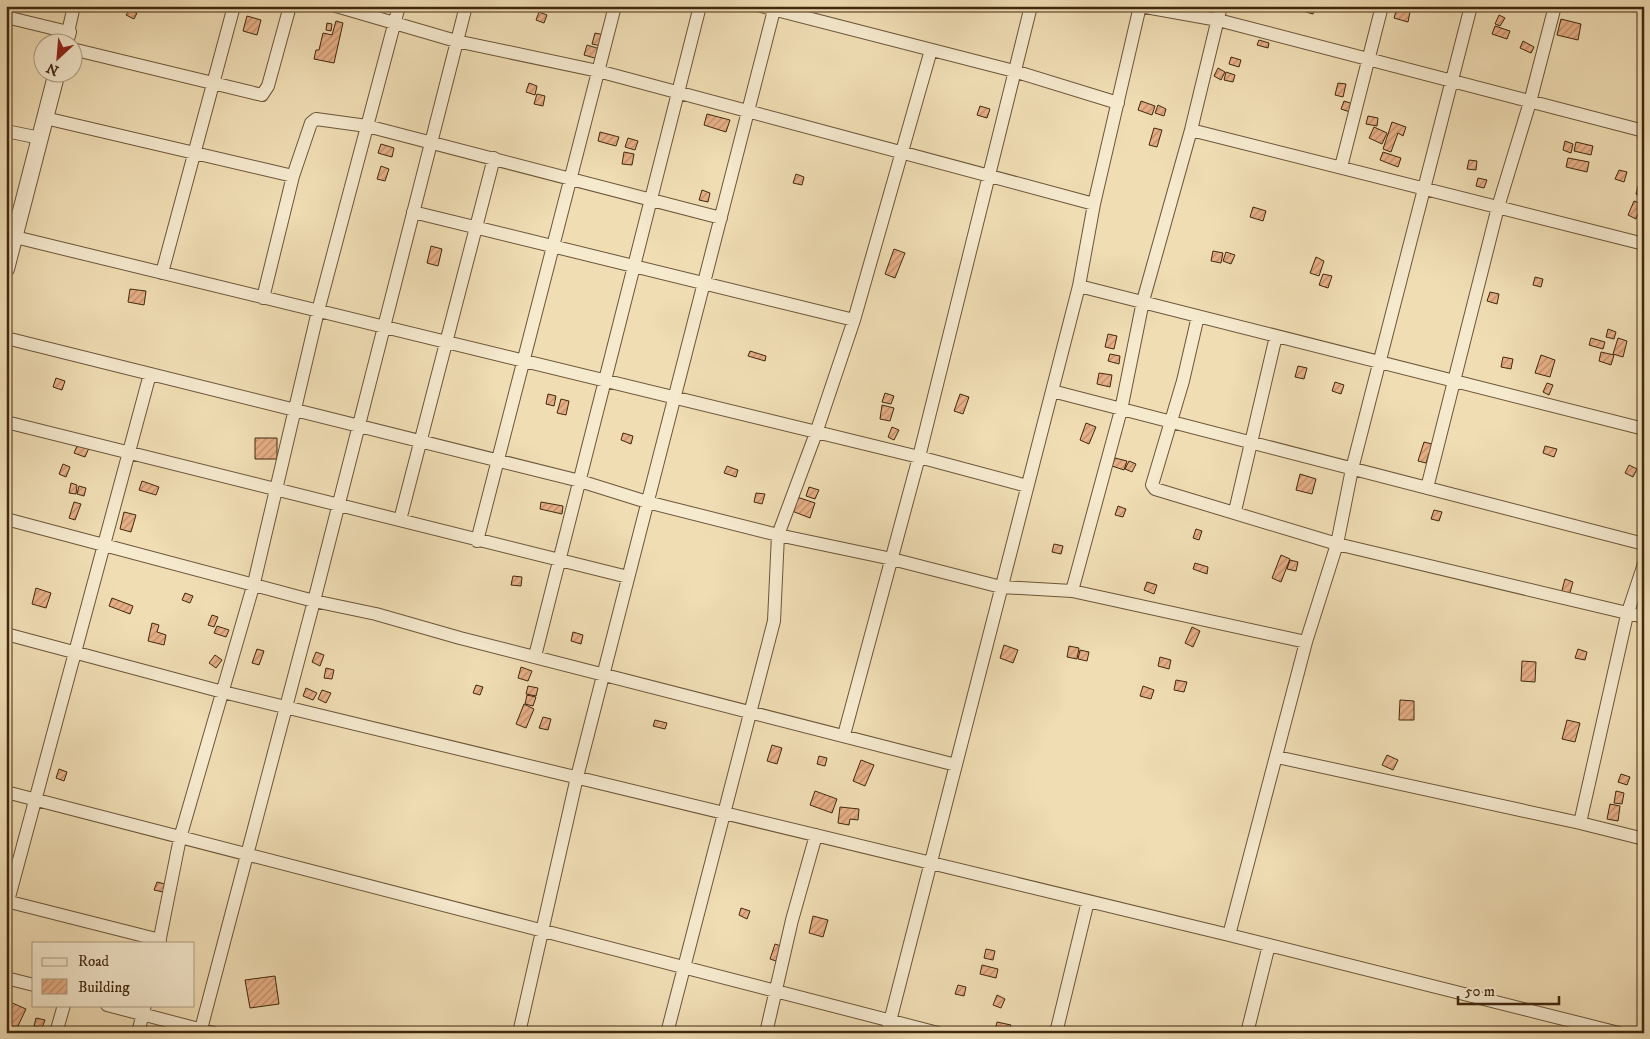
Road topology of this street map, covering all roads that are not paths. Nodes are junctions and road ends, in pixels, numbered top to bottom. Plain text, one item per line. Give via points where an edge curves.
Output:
1 (74, 6) edge
2 (234, 6) edge
3 (290, 6) edge
4 (336, 6) edge
5 (399, 6) edge
6 (466, 6) edge
7 (615, 6) edge
8 (700, 6) edge
9 (761, 6) edge
10 (1031, 6) edge
11 (1221, 6) edge
12 (1382, 6) edge
13 (1471, 6) edge
14 (1555, 6) edge
15 (775, 8) edge
16 (6, 17) edge
17 (1218, 20) junction
18 (394, 23) junction
19 (51, 32) edge
20 (67, 32) edge
21 (456, 41) junction
22 (931, 50) junction
23 (82, 52) edge
24 (1368, 61) junction
25 (598, 71) junction
26 (1014, 71) junction
27 (54, 82) edge
28 (1453, 83) junction
29 (212, 84) junction
30 (678, 92) junction
31 (1118, 102) junction
32 (1530, 102) junction
33 (748, 111) junction
34 (45, 118) junction
35 (367, 126) junction
36 (6, 130) edge
37 (1191, 130) junction
38 (1644, 132) edge
39 (40, 138) junction
40 (430, 142) junction
41 (195, 152) junction
42 (900, 153) junction
43 (494, 158) junction
44 (1341, 167) junction
45 (987, 175) junction
46 (293, 176) junction
47 (571, 179) junction
48 (1425, 188) junction
49 (651, 200) junction
50 (1094, 204) junction
51 (1498, 207) junction
52 (413, 212) junction
53 (721, 218) junction
54 (476, 226) junction
55 (15, 237) junction
56 (1644, 244) edge
57 (554, 246) junction
58 (634, 266) junction
59 (6, 269) edge
60 (162, 273) junction
61 (704, 283) junction
62 (1078, 286) junction
63 (263, 298) junction
64 (1143, 302) junction
65 (318, 311) junction
66 (1198, 316) junction
67 (854, 320) junction
68 (384, 328) junction
69 (1276, 336) junction
70 (6, 338) edge
71 (446, 343) junction
72 (525, 362) junction
73 (1380, 362) junction
74 (150, 374) junction
75 (1454, 381) junction
76 (605, 382) junction
77 (1052, 391) junction
78 (674, 399) junction
79 (295, 410) junction
80 (1121, 410) junction
81 (6, 422) edge
82 (1171, 422) junction
83 (358, 427) junction
84 (1644, 429) edge
85 (816, 433) junction
86 (420, 442) junction
87 (1251, 442) junction
88 (128, 452) junction
89 (918, 457) junction
90 (500, 461) junction
91 (1352, 468) junction
92 (580, 481) junction
93 (1027, 486) junction
94 (1427, 488) junction
95 (275, 489) junction
96 (647, 502) junction
97 (337, 505) junction
98 (1235, 511) junction
99 (6, 519) edge
100 (400, 520) junction
101 (778, 535) junction
102 (477, 541) junction
103 (1337, 544) junction
104 (1644, 544) edge
105 (105, 546) junction
106 (892, 559) junction
107 (560, 560) junction
108 (1644, 564) edge
109 (628, 577) junction
110 (254, 583) junction
111 (1001, 587) junction
112 (1072, 591) junction
113 (314, 601) junction
114 (1627, 615) junction
115 (1644, 617) edge
116 (6, 634) edge
117 (1306, 642) junction
118 (75, 651) junction
119 (536, 656) junction
120 (603, 673) junction
121 (222, 692) junction
122 (285, 706) junction
123 (751, 712) junction
124 (844, 735) junction
125 (1277, 757) junction
126 (956, 765) junction
127 (577, 777) junction
128 (6, 792) edge
129 (34, 798) junction
130 (724, 813) junction
131 (1580, 823) junction
132 (816, 835) junction
133 (1643, 836) edge
134 (180, 838) junction
135 (246, 855) junction
136 (930, 863) junction
137 (7, 901) edge
138 (1088, 901) junction
139 (542, 930) junction
140 (1229, 935) junction
141 (159, 941) edge
142 (1269, 945) junction
143 (684, 966) junction
144 (6, 978) edge
145 (32, 984) edge
146 (775, 991) junction
147 (64, 1006) edge
148 (114, 1006) edge
149 (144, 1010) edge
150 (888, 1027) edge
151 (1575, 1027) edge
152 (200, 1031) edge
153 (56, 1033) edge
154 (138, 1033) edge
155 (214, 1033) edge
156 (519, 1033) edge
157 (668, 1033) edge
158 (766, 1033) edge
159 (938, 1033) edge
160 (1056, 1033) edge
161 (1247, 1033) edge
162 (1619, 1033) edge

1 - 20 street
2 - 29 street
3 - 29 street via 264,93 257,95
4 - 18 street
5 - 18 street
6 - 21 street
7 - 25 street
8 - 30 street
9 - 15 street
10 - 26 street
11 - 17 street
12 - 24 street
13 - 28 street
14 - 32 street
15 - 22 street
15 - 33 street
16 - 19 street
17 - 24 street
17 - 31 street via 1140,6
17 - 37 street
18 - 21 street
18 - 35 street
21 - 25 street
21 - 40 street
22 - 26 street
22 - 42 street
23 - 29 street
24 - 28 street
24 - 44 street
25 - 30 street
25 - 47 street
26 - 31 street
26 - 45 street
27 - 34 street
28 - 32 street
28 - 48 street
29 - 41 street
30 - 33 street
30 - 49 street
31 - 50 street
32 - 38 street
32 - 51 street
33 - 42 street
33 - 53 street
34 - 39 street
34 - 41 street
35 - 40 street
35 - 46 street via 314,120
35 - 65 street
36 - 39 street
37 - 44 street
37 - 64 street
39 - 55 street
40 - 43 street
40 - 52 street
41 - 46 street
41 - 60 street
42 - 45 street
42 - 67 street
43 - 47 street
43 - 54 street
44 - 48 street
45 - 50 street
45 - 89 street
46 - 63 street
47 - 49 street
47 - 57 street
48 - 51 street
48 - 73 street
49 - 53 street
49 - 58 street
50 - 62 street
51 - 56 street
51 - 75 street
52 - 54 street
52 - 68 street
53 - 61 street
54 - 57 street
54 - 71 street
55 - 59 street
55 - 60 street
57 - 58 street
57 - 72 street
58 - 61 street
58 - 76 street
60 - 63 street
61 - 67 street
61 - 78 street
62 - 64 street
62 - 77 street
63 - 65 street
64 - 66 street
64 - 80 street
65 - 68 street
65 - 79 street
66 - 69 street
66 - 82 street
67 - 85 street
68 - 71 street
68 - 83 street
69 - 73 street
69 - 87 street
70 - 74 street
71 - 72 street
71 - 86 street
72 - 76 street
72 - 90 street
73 - 75 street
73 - 91 street
74 - 79 street
74 - 88 street
75 - 84 street
75 - 94 street
76 - 78 street
76 - 92 street
77 - 80 street
77 - 93 street
78 - 85 street
78 - 96 street
79 - 83 street
79 - 95 street
80 - 82 street
80 - 112 street
81 - 88 street
82 - 87 street
82 - 98 street via 1152,485 1159,491
83 - 86 street
83 - 97 street
85 - 89 street
85 - 101 street
86 - 90 street
86 - 100 street
87 - 91 street
87 - 98 street
88 - 95 street
88 - 105 street
89 - 93 street
89 - 106 street
90 - 92 street
90 - 102 street
91 - 94 street
91 - 103 street
92 - 96 street
92 - 107 street
93 - 111 street
94 - 104 street
95 - 97 street
95 - 110 street
96 - 101 street
96 - 109 street
97 - 100 street
97 - 113 street
98 - 103 street
99 - 105 street
100 - 102 street
101 - 106 street
101 - 123 street via 774,620
102 - 107 street
103 - 114 street
103 - 117 street
105 - 110 street
105 - 118 street
106 - 111 street
106 - 124 street
107 - 109 street
107 - 119 street
108 - 114 street
109 - 120 street
110 - 113 street
110 - 121 street
111 - 112 street
111 - 126 street
112 - 117 street
113 - 119 street
113 - 122 street
114 - 115 street
114 - 131 street
116 - 118 street
117 - 125 street
118 - 121 street
118 - 129 street
119 - 120 street
120 - 123 street
120 - 127 street
121 - 122 street
121 - 134 street
122 - 127 street
122 - 135 street
123 - 124 street
123 - 130 street
124 - 126 street
125 - 131 street
125 - 140 street
126 - 136 street
127 - 130 street
127 - 139 street
128 - 129 street
129 - 134 street
129 - 137 street
130 - 132 street
130 - 143 street
131 - 133 street
132 - 136 street
132 - 146 street
134 - 135 street
134 - 141 street
135 - 139 street
135 - 152 street
136 - 138 street
136 - 150 street
137 - 141 street
138 - 140 street
138 - 160 street
139 - 143 street
139 - 156 street
140 - 142 street
142 - 151 street
142 - 161 street
143 - 146 street
143 - 157 street
144 - 145 street
146 - 150 street
146 - 158 street
147 - 153 street
148 - 149 street
149 - 152 street
149 - 154 street
150 - 159 street
151 - 162 street
152 - 155 street

